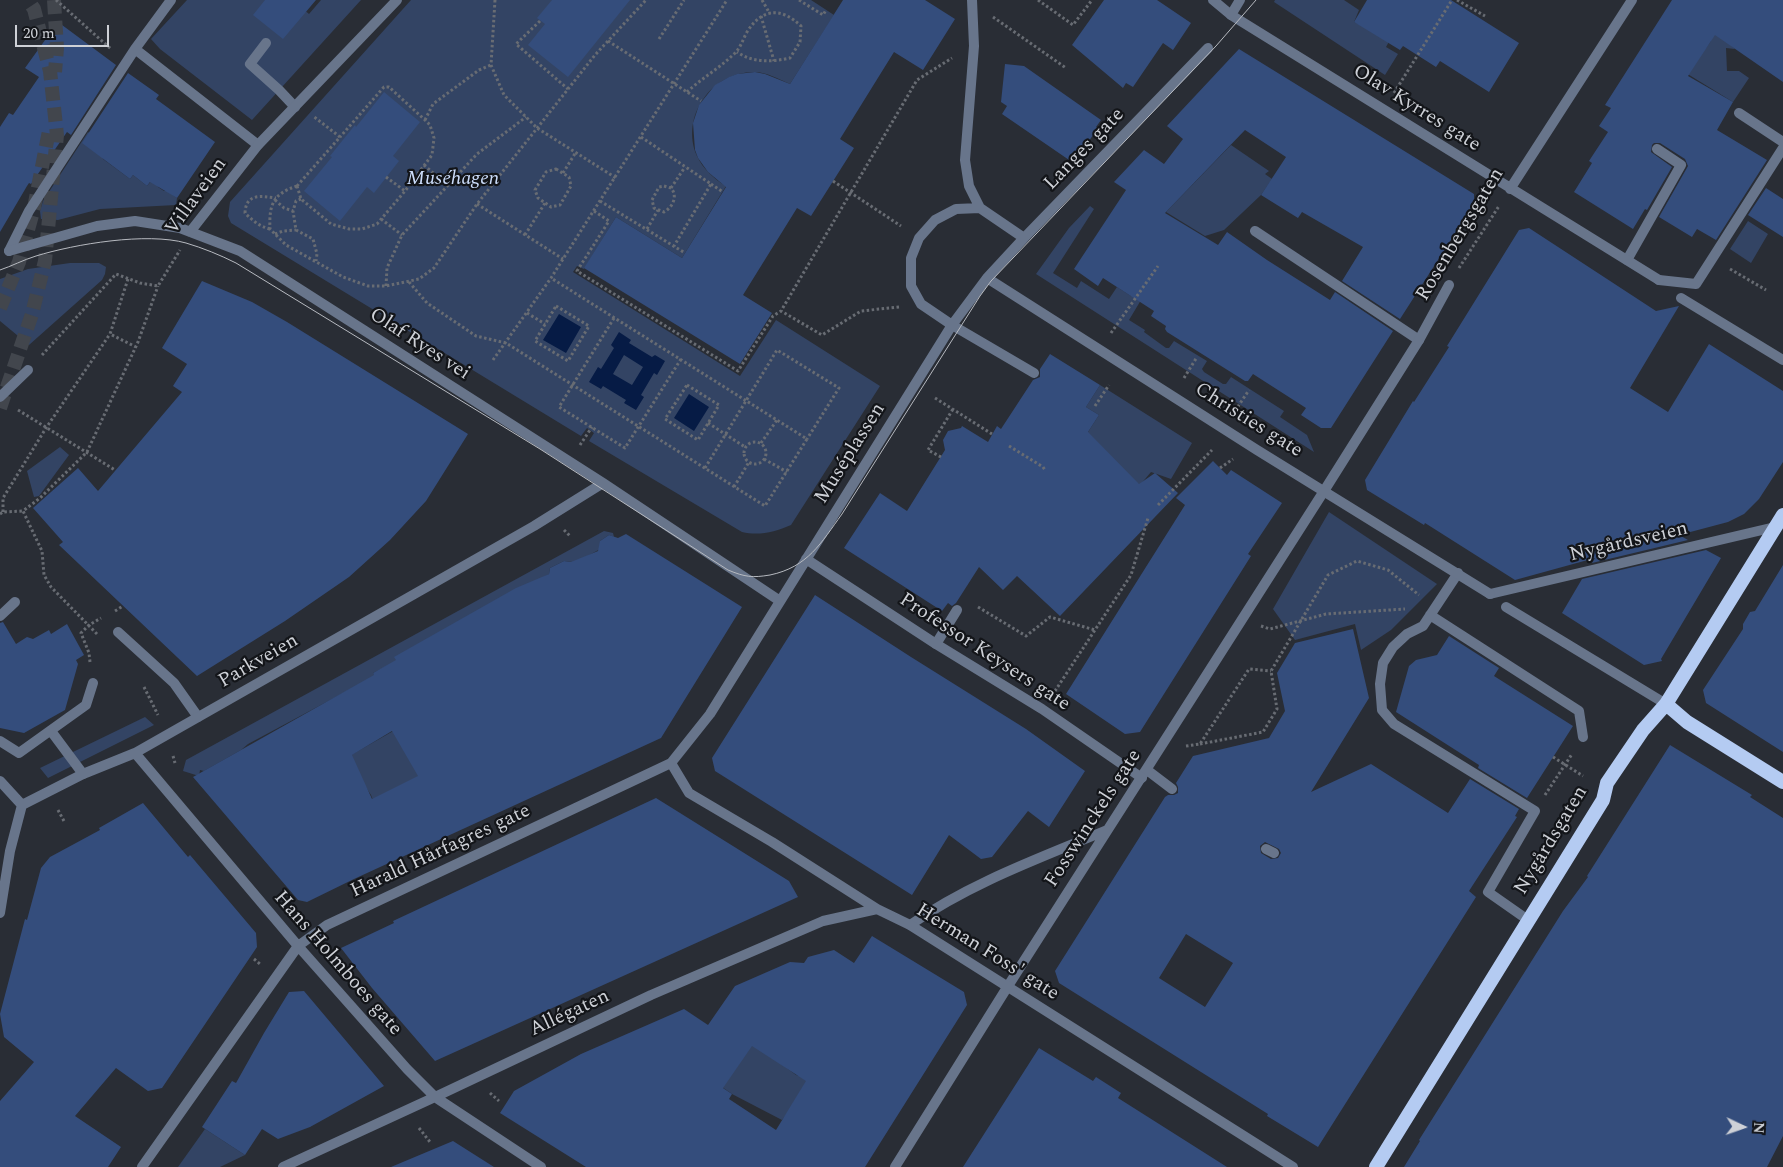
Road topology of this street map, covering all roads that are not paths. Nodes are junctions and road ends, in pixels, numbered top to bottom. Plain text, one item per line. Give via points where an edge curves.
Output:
1 (171, 0) edge
2 (396, 0) edge
3 (1213, 0) edge
4 (1240, 0) edge
5 (1632, 0) edge
6 (972, 1) edge
7 (1231, 15) junction
8 (266, 43) dead end
9 (1208, 48) dead end
10 (135, 49) junction
11 (294, 106) junction
12 (1739, 113) dead end
13 (1783, 142) edge
14 (258, 145) junction
15 (1783, 148) edge
16 (1657, 149) dead end
17 (1510, 188) junction
18 (980, 208) junction
19 (1255, 231) dead end
20 (190, 232) junction
21 (1024, 238) junction
22 (1627, 260) junction
23 (987, 278) junction
24 (1449, 286) road end
25 (1681, 298) dead end
26 (952, 326) junction
27 (1419, 340) junction
28 (1783, 360) edge
29 (28, 370) road end
30 (1034, 373) dead end
31 (0, 398) edge
32 (603, 483) junction
33 (1324, 491) junction
34 (1779, 521) edge
35 (806, 558) junction
36 (1458, 573) junction
37 (1490, 594) joint
38 (780, 601) junction
39 (15, 602) dead end
40 (1506, 607) dead end
41 (957, 610) dead end
42 (1433, 611) junction
43 (0, 616) edge
44 (118, 632) dead end
45 (936, 644) junction
46 (93, 683) dead end
47 (1666, 704) junction
48 (198, 717) junction
49 (51, 730) junction
50 (1583, 736) road end
51 (0, 742) edge
52 (134, 753) junction
53 (672, 762) junction
54 (83, 774) junction
55 (1144, 774) junction
56 (0, 781) edge
57 (1783, 782) edge
58 (1172, 789) dead end
59 (22, 805) junction
60 (1107, 830) junction
61 (876, 909) junction
62 (0, 913) edge
63 (1528, 920) junction
64 (910, 925) junction
65 (298, 946) junction
66 (1008, 986) junction
67 (436, 1098) junction
68 (142, 1167) edge
69 (284, 1167) edge
70 (542, 1167) edge
71 (895, 1167) edge
72 (1293, 1167) edge
73 (1376, 1167) edge

1 - 10 street
2 - 11 street, Villaveien
3 - 7 street, Olav Kyrres gate
4 - 7 street
5 - 17 street, Rosenbergsgaten
6 - 18 street via 974,46 965,160 969,186
7 - 17 street, Olav Kyrres gate
8 - 11 street via 250,64
9 - 21 street, Langes gate
10 - 14 street
10 - 20 street, Olaf Ryes vei via 29,211 9,251 98,226 135,221
11 - 14 street, Villaveien
12 - 13 street
14 - 20 street, Villaveien
15 - 22 street, Olav Kyrres gate via 1696,284 1659,280
16 - 22 street via 1681,165
17 - 22 street, Olav Kyrres gate
18 - 21 street
18 - 26 street via 956,209 935,220 919,238 911,258 911,286 921,304
19 - 27 street
20 - 32 street, Olaf Ryes vei via 240,252
21 - 23 street, Langes gate
23 - 26 street, Muséplassen
23 - 33 street, Christies gate
24 - 27 street, Rosenbergsgaten
25 - 28 street
26 - 30 street
26 - 35 street, Muséplassen
27 - 33 street, Rosenbergsgaten
29 - 31 street
32 - 38 street, Olaf Ryes vei
32 - 48 street, Parkveien via 534,526
33 - 36 street, Christies gate
33 - 55 street, Fosswinckels gate
34 - 37 street, Nygårdsveien
34 - 47 highway, Nygårdsgaten
35 - 38 street, Muséplassen
35 - 45 street, Professor Keysers gate
36 - 37 street, Christies gate
36 - 42 street
38 - 53 street, Harald Hårfagres gate via 710,714
39 - 43 street
40 - 47 street
41 - 45 street
42 - 50 street via 1579,711
42 - 63 street via 1423,626 1406,634 1393,647 1383,663 1380,684 1382,710 1394,724 1535,811 1488,892
44 - 48 street via 174,683
45 - 55 street, Professor Keysers gate
46 - 49 street via 86,705
47 - 57 highway via 1687,722
47 - 63 highway, Nygårdsgaten via 1643,730 1607,783 1603,800
48 - 52 street, Parkveien
49 - 51 street via 19,753
49 - 54 street
52 - 54 street, Parkveien
52 - 65 street, Hans Holmboes gate
53 - 61 street, Herman Foss' gate via 689,793
53 - 65 street, Harald Hårfagres gate via 327,925
54 - 59 street, Parkveien
55 - 58 street, Professor Keysers gate
55 - 60 street, Fosswinckels gate
56 - 59 street
59 - 62 street
60 - 64 street via 974,886
60 - 66 street, Fosswinckels gate
61 - 64 street, Herman Foss' gate
61 - 67 street, Allégaten via 823,921 651,995
63 - 73 highway, Nygårdsgaten
64 - 66 street, Herman Foss' gate
65 - 67 street, Hans Holmboes gate via 388,1049
65 - 68 street, Harald Hårfagres gate
66 - 71 street, Fosswinckels gate
66 - 72 street, Herman Foss' gate
67 - 69 street, Allégaten
67 - 70 street, Hans Holmboes gate

